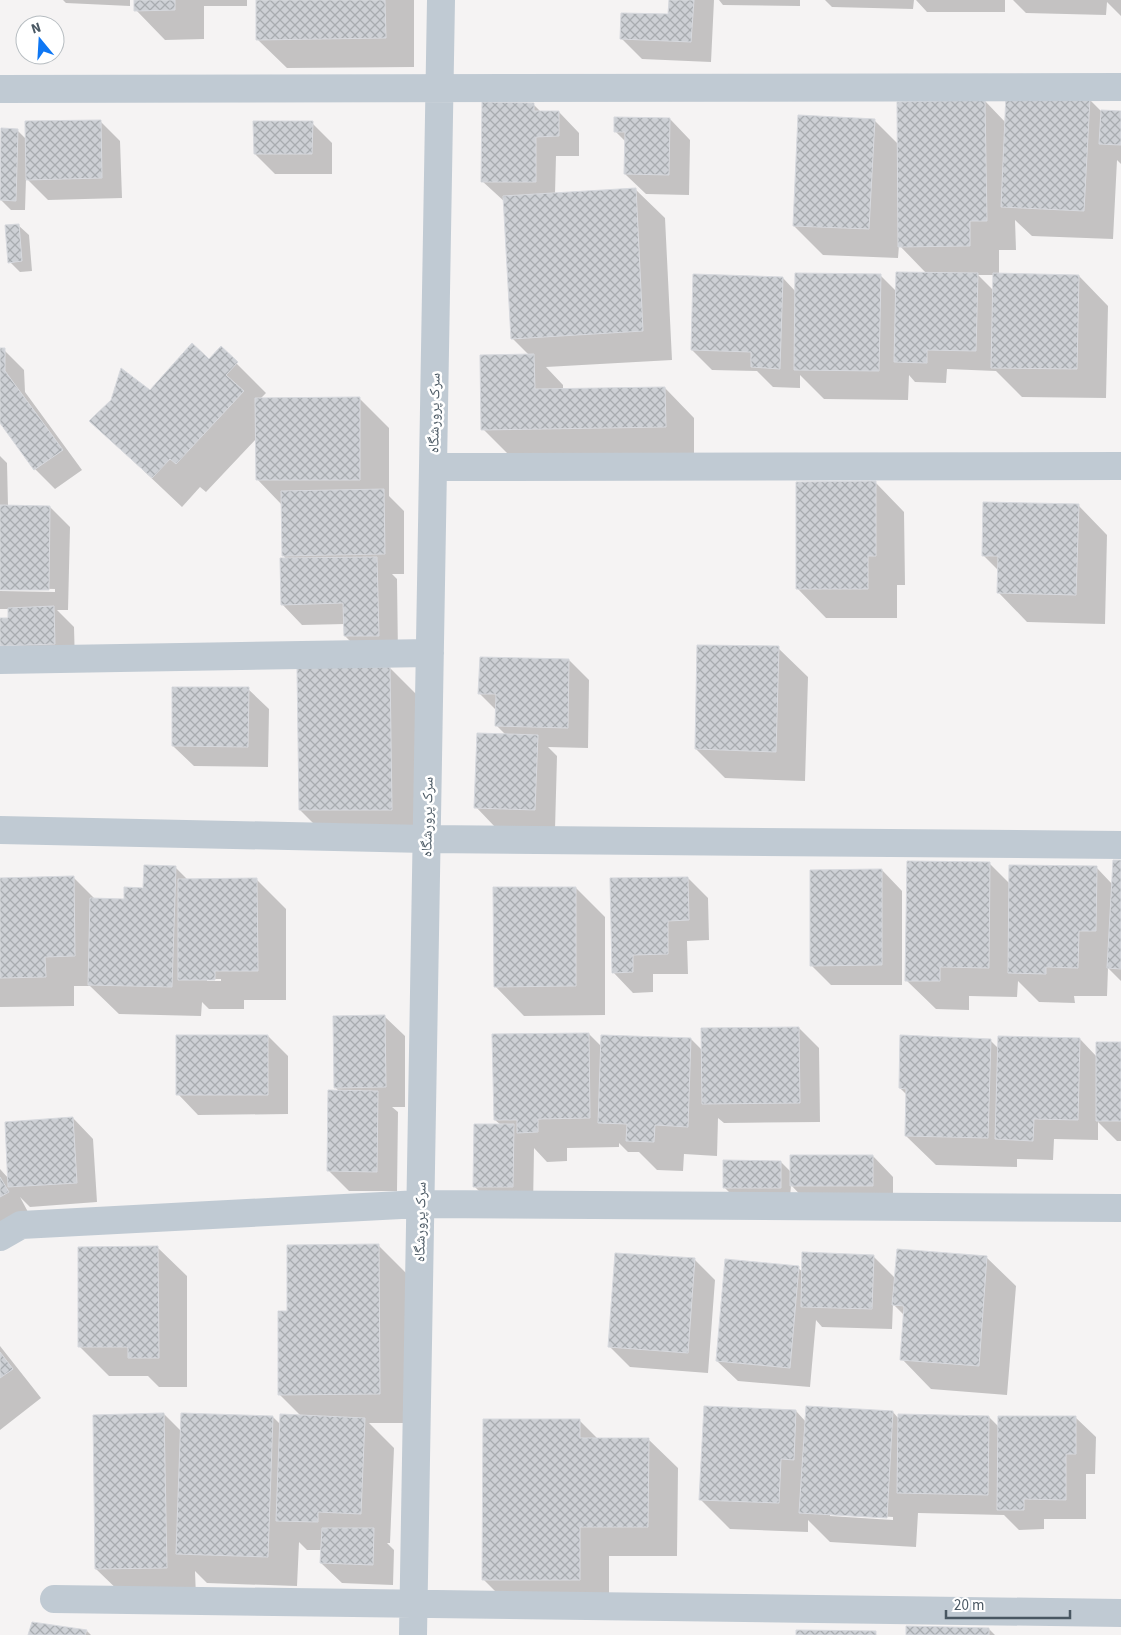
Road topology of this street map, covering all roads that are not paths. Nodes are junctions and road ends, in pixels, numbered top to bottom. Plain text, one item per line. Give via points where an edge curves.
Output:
1 (441, 0) edge
2 (439, 87) junction
3 (1121, 87) edge
4 (0, 88) edge
5 (1121, 466) edge
6 (433, 467) junction
7 (430, 653) junction
8 (0, 660) edge
9 (0, 830) edge
10 (426, 839) junction
11 (1121, 845) edge
12 (420, 1204) junction
13 (1121, 1208) edge
14 (0, 1237) edge
15 (54, 1599) dead end
16 (413, 1604) junction
17 (1121, 1613) edge
18 (413, 1635) edge

1 - 2 street, سرک پرورشگاه
2 - 3 street
2 - 4 street
2 - 6 street, سرک پرورشگاه
5 - 6 street
6 - 7 street, سرک پرورشگاه
7 - 8 street
7 - 10 street, سرک پرورشگاه
9 - 10 street
10 - 11 street
10 - 12 street, سرک پرورشگاه
12 - 13 street
12 - 14 street via 21,1225
12 - 16 street, سرک پرورشگاه
15 - 16 street
16 - 17 street
16 - 18 street, سرک پرورشگاه

